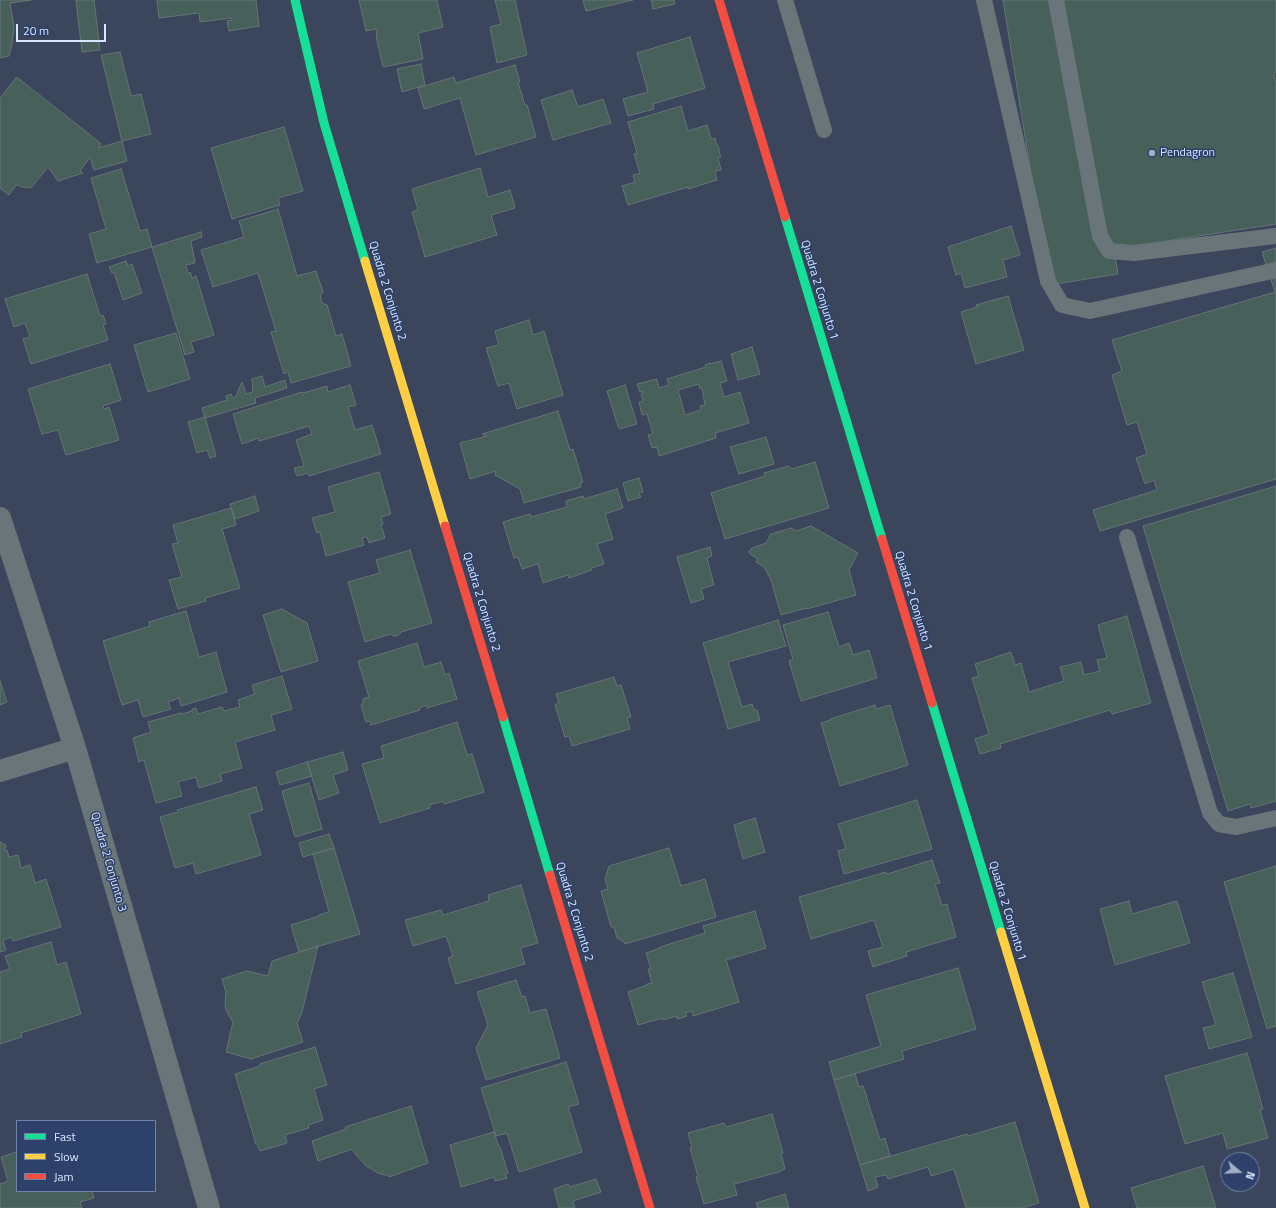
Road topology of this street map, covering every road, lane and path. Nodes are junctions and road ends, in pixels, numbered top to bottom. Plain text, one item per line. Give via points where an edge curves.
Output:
1 (295, 0) edge
2 (719, 0) edge
3 (785, 0) edge
4 (984, 0) edge
5 (1056, 0) edge
6 (824, 130) dead end
7 (1276, 236) edge
8 (1276, 270) edge
9 (0, 518) edge
10 (1127, 538) dead end
11 (75, 748) junction
12 (0, 771) edge
13 (1276, 818) edge
14 (210, 1208) edge
15 (650, 1208) edge
16 (1085, 1208) edge

1 - 15 street, Quadra 2 Conjunto 2 via 324,123
2 - 16 street, Quadra 2 Conjunto 1
3 - 6 lane
4 - 8 lane via 1048,281 1062,305 1090,310
5 - 7 lane via 1100,236 1109,251 1134,253
9 - 11 street, Quadra 2 Conjunto 3
10 - 13 lane via 1210,812 1219,824 1236,827
11 - 12 street
11 - 14 street, Quadra 2 Conjunto 3

